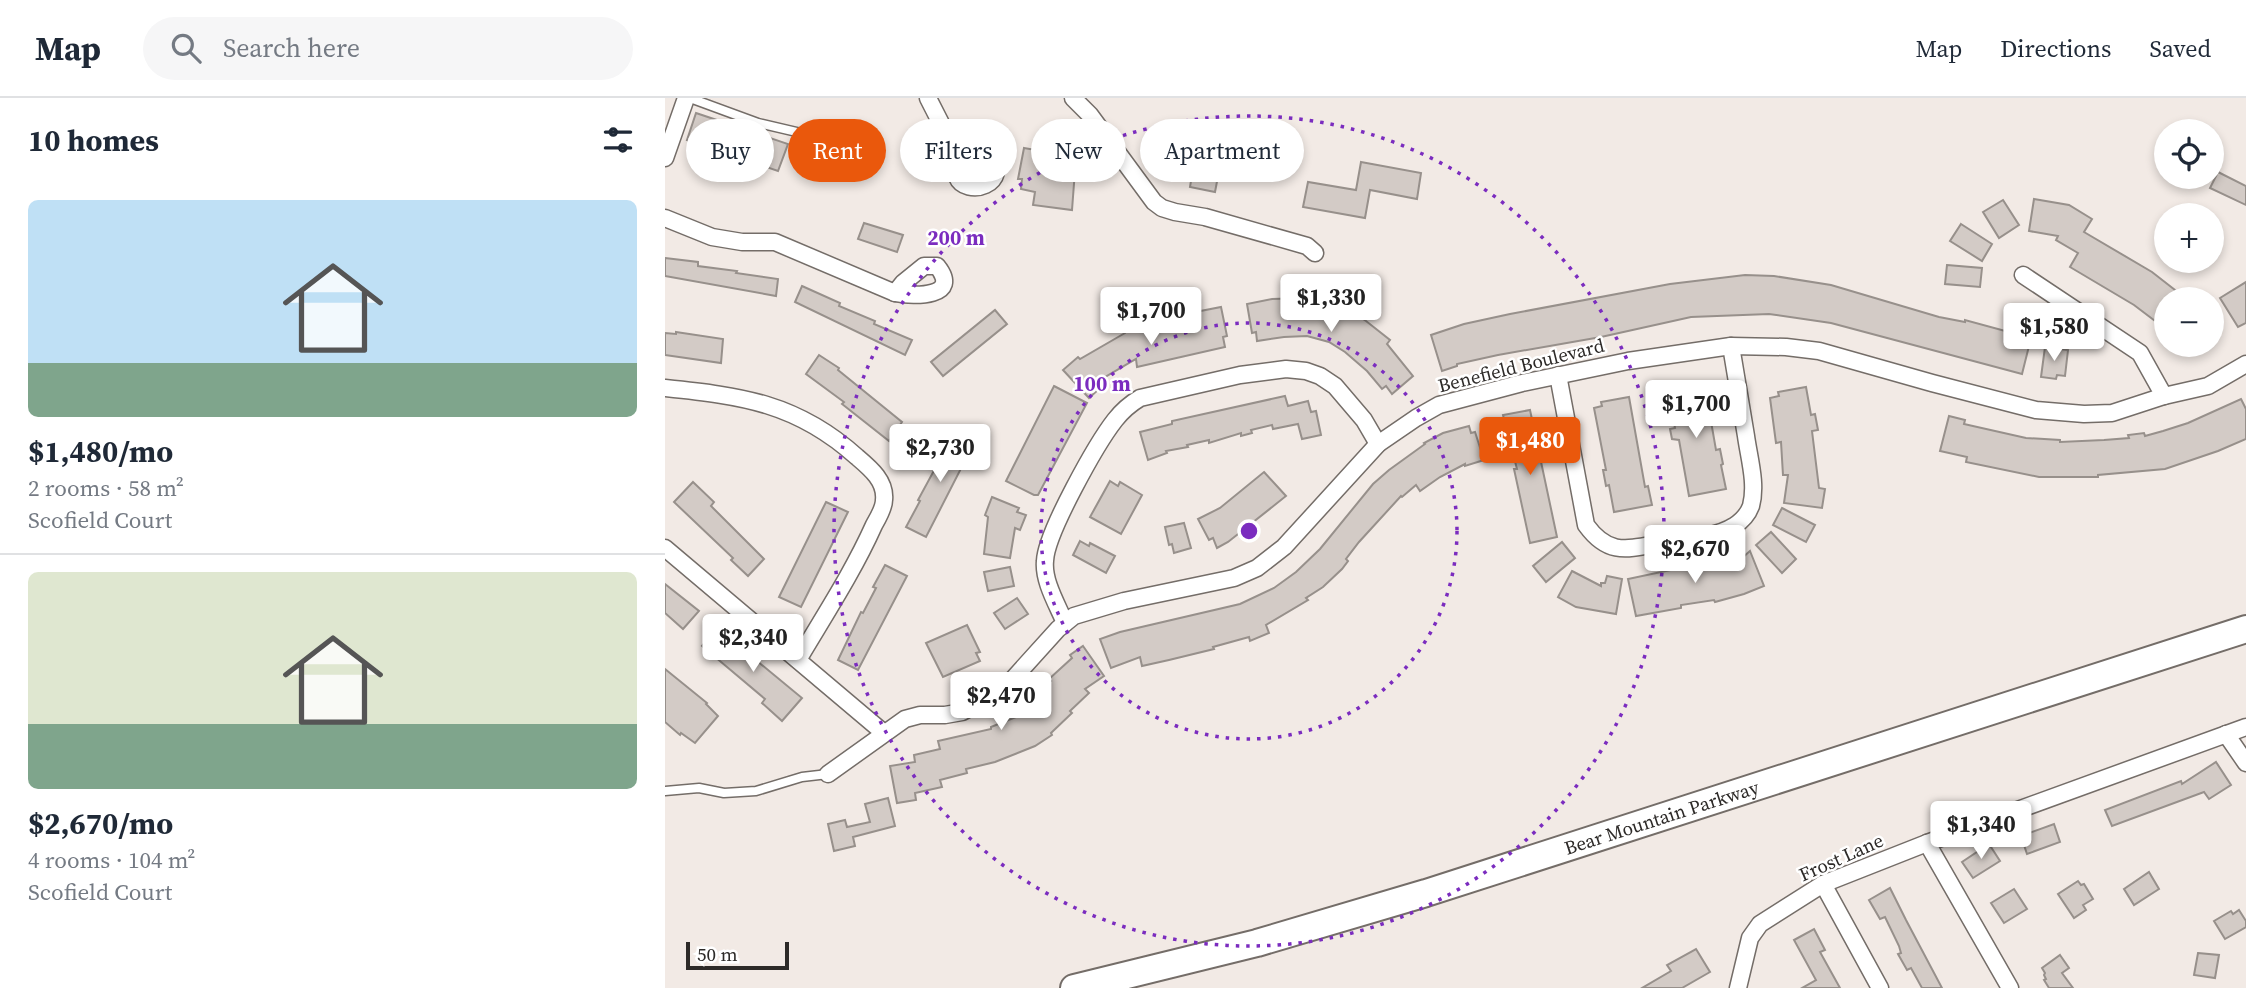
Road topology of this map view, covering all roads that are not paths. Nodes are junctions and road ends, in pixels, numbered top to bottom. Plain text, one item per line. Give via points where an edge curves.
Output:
1 (688, 98) edge
2 (928, 98) edge
3 (1073, 98) edge
4 (939, 119) edge
5 (788, 130) edge
6 (665, 158) edge
7 (665, 218) edge
8 (1315, 253) dead end
9 (2023, 275) dead end
10 (895, 293) dead end
11 (1731, 346) junction
12 (2246, 364) edge
13 (1558, 375) junction
14 (665, 388) edge
15 (2164, 396) junction
16 (1378, 444) junction
17 (665, 548) edge
18 (1065, 623) junction
19 (2246, 629) edge
20 (2246, 646) edge
21 (798, 660) junction
22 (2246, 727) edge
23 (884, 733) junction
24 (2226, 734) junction
25 (2246, 763) edge
26 (828, 774) joint
27 (665, 791) edge
28 (1927, 843) junction
29 (1823, 884) junction
30 (1074, 988) edge
31 (1148, 988) edge
32 (1738, 988) edge
33 (1880, 988) edge
34 (2010, 988) edge

1 - 5 lane
1 - 6 street
2 - 4 street
3 - 8 street via 1162,208 1307,246
7 - 10 street via 712,237 775,242
9 - 15 street via 2140,353
11 - 13 street, Benefield Boulevard
11 - 13 street via 1751,465 1750,508 1742,520 1723,532 1653,545 1613,547 1596,538 1586,524
11 - 15 street, Benefield Boulevard via 1819,351 2036,410 2112,413
12 - 15 street, Benefield Boulevard via 2208,386
13 - 16 street, Benefield Boulevard via 1439,405
14 - 21 street via 760,402 802,417 844,445 874,472 883,487 885,502 866,544
16 - 18 street, Benefield Boulevard via 1284,547 1257,568 1234,578 1124,601
16 - 18 street via 1335,386 1306,371 1240,375 1140,398 1114,421 1050,541 1047,579
17 - 21 street
18 - 23 street, Benefield Boulevard via 992,696 963,712 905,719
19 - 30 highway, Bear Mountain Parkway via 1475,878 1244,946
20 - 31 highway, Bear Mountain Parkway via 1365,929
21 - 23 street
22 - 24 street, Frost Lane
23 - 26 street, Benefield Boulevard
24 - 25 street
24 - 28 street, Frost Lane
26 - 27 lane via 756,791
28 - 29 street, Frost Lane
28 - 34 street
29 - 32 street, Frost Lane via 1760,924 1750,938
29 - 33 street

